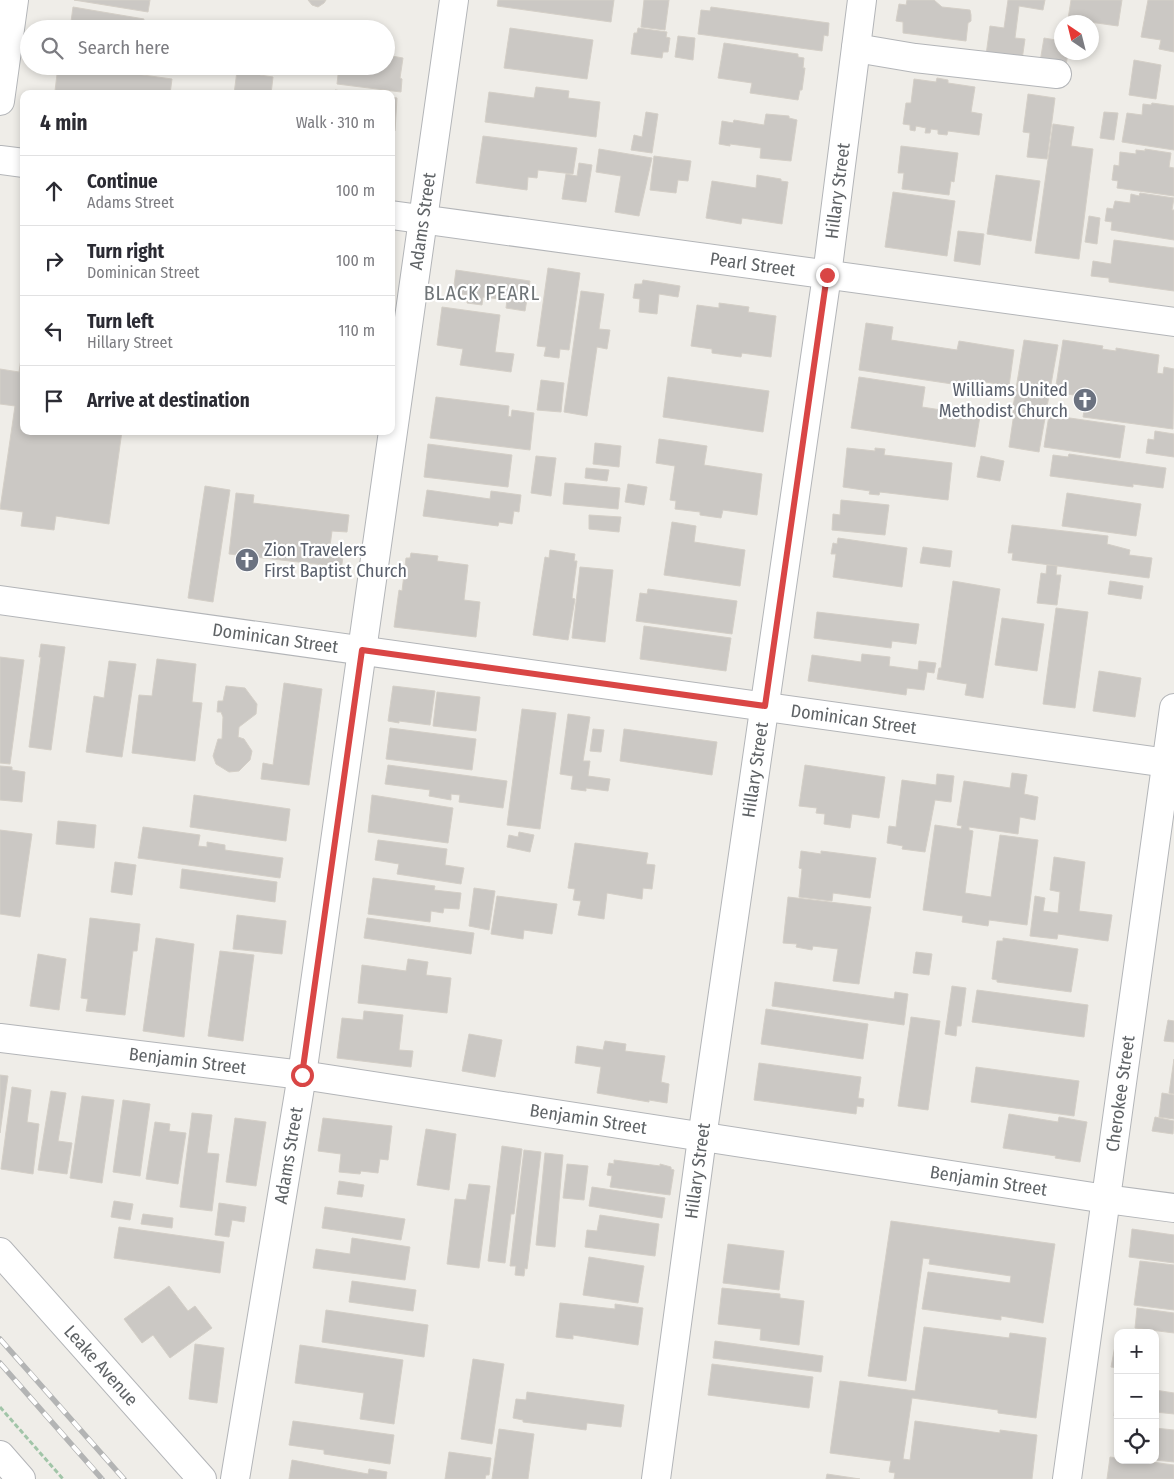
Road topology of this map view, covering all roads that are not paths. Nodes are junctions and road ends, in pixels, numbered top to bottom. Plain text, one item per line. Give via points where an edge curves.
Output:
1 (14, 0) edge
2 (454, 0) edge
3 (862, 0) edge
4 (856, 48) junction
5 (1057, 74) dead end
6 (0, 101) edge
7 (0, 160) edge
8 (20, 162) edge
9 (395, 216) edge
10 (422, 219) junction
11 (827, 275) junction
12 (1174, 322) edge
13 (395, 413) edge
14 (392, 435) edge
15 (0, 600) edge
16 (362, 650) junction
17 (765, 706) junction
18 (1174, 708) edge
19 (1170, 763) edge
20 (0, 1038) edge
21 (302, 1075) junction
22 (702, 1138) junction
23 (1106, 1199) junction
24 (1174, 1208) edge
25 (0, 1252) edge
26 (0, 1455) edge
27 (22, 1479) edge
28 (202, 1479) edge
29 (235, 1479) edge
30 (656, 1479) edge
31 (1067, 1479) edge

1 - 6 street
2 - 10 street, Adams Street
3 - 4 street, Hillary Street
4 - 5 street
4 - 11 street, Hillary Street
7 - 8 street
9 - 10 street, Pearl Street
10 - 11 street, Pearl Street
10 - 13 street, Adams Street
11 - 12 street, Pearl Street
11 - 17 street, Hillary Street
14 - 16 street, Adams Street
15 - 16 street, Dominican Street
16 - 17 street, Dominican Street
16 - 21 street, Adams Street
17 - 19 street, Dominican Street
17 - 22 street, Hillary Street
18 - 19 street, Cherokee Street
19 - 23 street, Cherokee Street
20 - 21 street, Benjamin Street
21 - 22 street, Benjamin Street
21 - 29 street, Adams Street
22 - 23 street, Benjamin Street
22 - 30 street, Hillary Street
23 - 24 street, Benjamin Street
23 - 31 street, Cherokee Street
25 - 28 street, Leake Avenue
26 - 27 street

